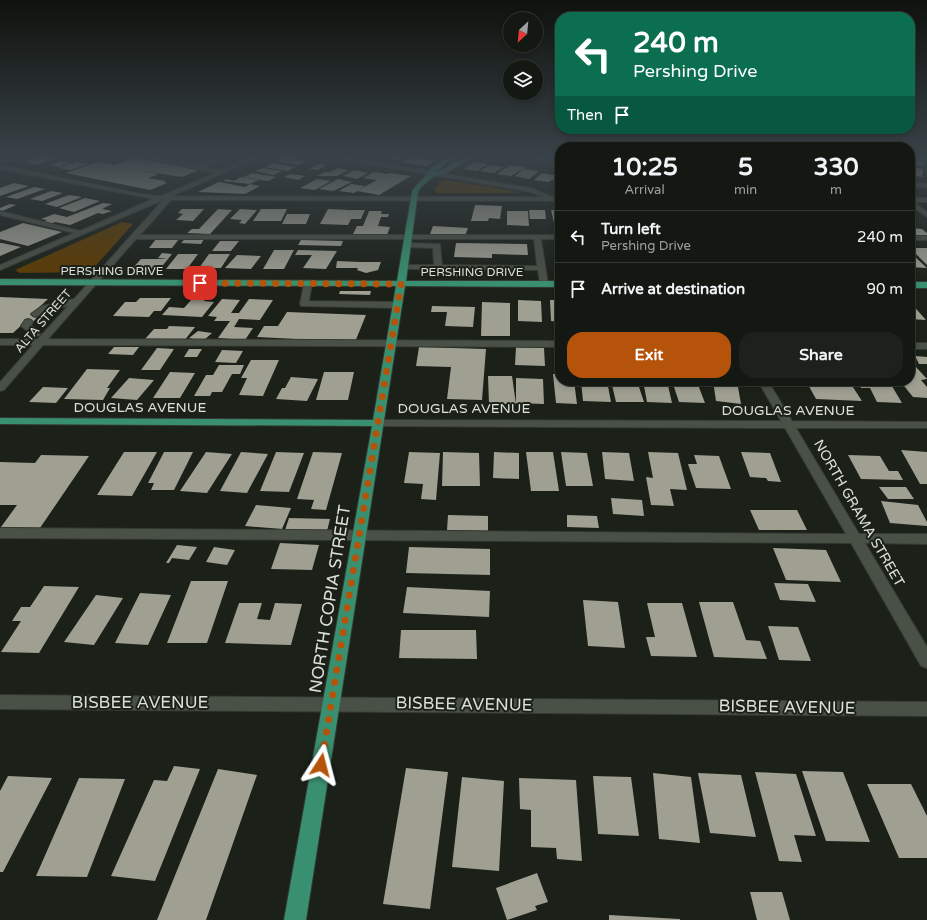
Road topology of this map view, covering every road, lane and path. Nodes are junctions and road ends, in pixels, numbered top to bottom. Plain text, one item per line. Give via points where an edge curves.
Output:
1 (156, 198) edge
2 (164, 199) junction
3 (414, 199) junction
4 (555, 199) edge
5 (927, 200) edge
6 (915, 201) edge
7 (915, 205) edge
8 (0, 214) edge
9 (927, 215) edge
10 (81, 233) junction
11 (408, 236) junction
12 (436, 236) junction
13 (133, 237) junction
14 (537, 237) junction
15 (555, 237) edge
16 (915, 238) edge
17 (927, 238) edge
18 (407, 245) junction
19 (437, 246) junction
20 (403, 267) junction
21 (438, 267) junction
22 (0, 268) edge
23 (542, 268) junction
24 (0, 282) edge
25 (93, 283) junction
26 (308, 283) junction
27 (401, 284) junction
28 (544, 284) junction
29 (555, 284) edge
30 (915, 285) edge
31 (927, 285) edge
32 (77, 301) junction
33 (397, 305) junction
34 (36, 314) dead end
35 (28, 322) dead end
36 (0, 334) edge
37 (38, 338) junction
38 (0, 342) edge
39 (391, 344) junction
40 (555, 344) edge
41 (915, 346) edge
42 (927, 346) edge
43 (766, 386) edge
44 (0, 388) edge
45 (0, 421) edge
46 (378, 423) junction
47 (788, 425) junction
48 (927, 425) edge
49 (0, 533) edge
50 (359, 535) junction
51 (855, 539) junction
52 (927, 539) edge
53 (927, 661) edge
54 (0, 702) edge
55 (331, 703) junction
56 (927, 709) edge
57 (295, 920) edge

1 - 2 street
2 - 3 street
2 - 10 street
2 - 13 street, ALTA STREET
3 - 4 street
3 - 11 main road, NORTH COPIA STREET
5 - 6 street
7 - 9 street
8 - 10 street
10 - 22 street
11 - 12 street
11 - 13 street
11 - 18 main road, NORTH COPIA STREET
12 - 14 street
12 - 19 street
13 - 25 street, ALTA STREET
14 - 15 street
14 - 23 street
16 - 17 street
18 - 19 street
18 - 20 main road, NORTH COPIA STREET
19 - 21 street
20 - 21 street
20 - 27 main road, NORTH COPIA STREET
21 - 23 street
23 - 28 street
24 - 25 main road, PERSHING DRIVE
25 - 26 main road, PERSHING DRIVE
25 - 32 street, ALTA STREET
26 - 27 main road, PERSHING DRIVE
26 - 33 street via 304,304
27 - 28 main road, PERSHING DRIVE
27 - 33 main road, NORTH COPIA STREET
28 - 29 main road, PERSHING DRIVE
30 - 31 main road
32 - 34 street via 45,308
32 - 37 street, ALTA STREET via 48,334
33 - 39 main road, NORTH COPIA STREET
35 - 37 street via 26,326
36 - 37 street
37 - 38 street
37 - 39 street
37 - 44 street, ALTA STREET
39 - 40 street
39 - 46 main road, NORTH COPIA STREET
41 - 42 street
43 - 47 street, NORTH GRAMA STREET
45 - 46 main road, DOUGLAS AVENUE
46 - 47 street, DOUGLAS AVENUE
46 - 50 main road, NORTH COPIA STREET
47 - 48 street, DOUGLAS AVENUE
47 - 51 street, NORTH GRAMA STREET
49 - 50 street
50 - 51 street
50 - 55 main road, NORTH COPIA STREET
51 - 52 street
51 - 53 street, NORTH GRAMA STREET
54 - 55 street, BISBEE AVENUE
55 - 56 street, BISBEE AVENUE
55 - 57 main road, NORTH COPIA STREET

